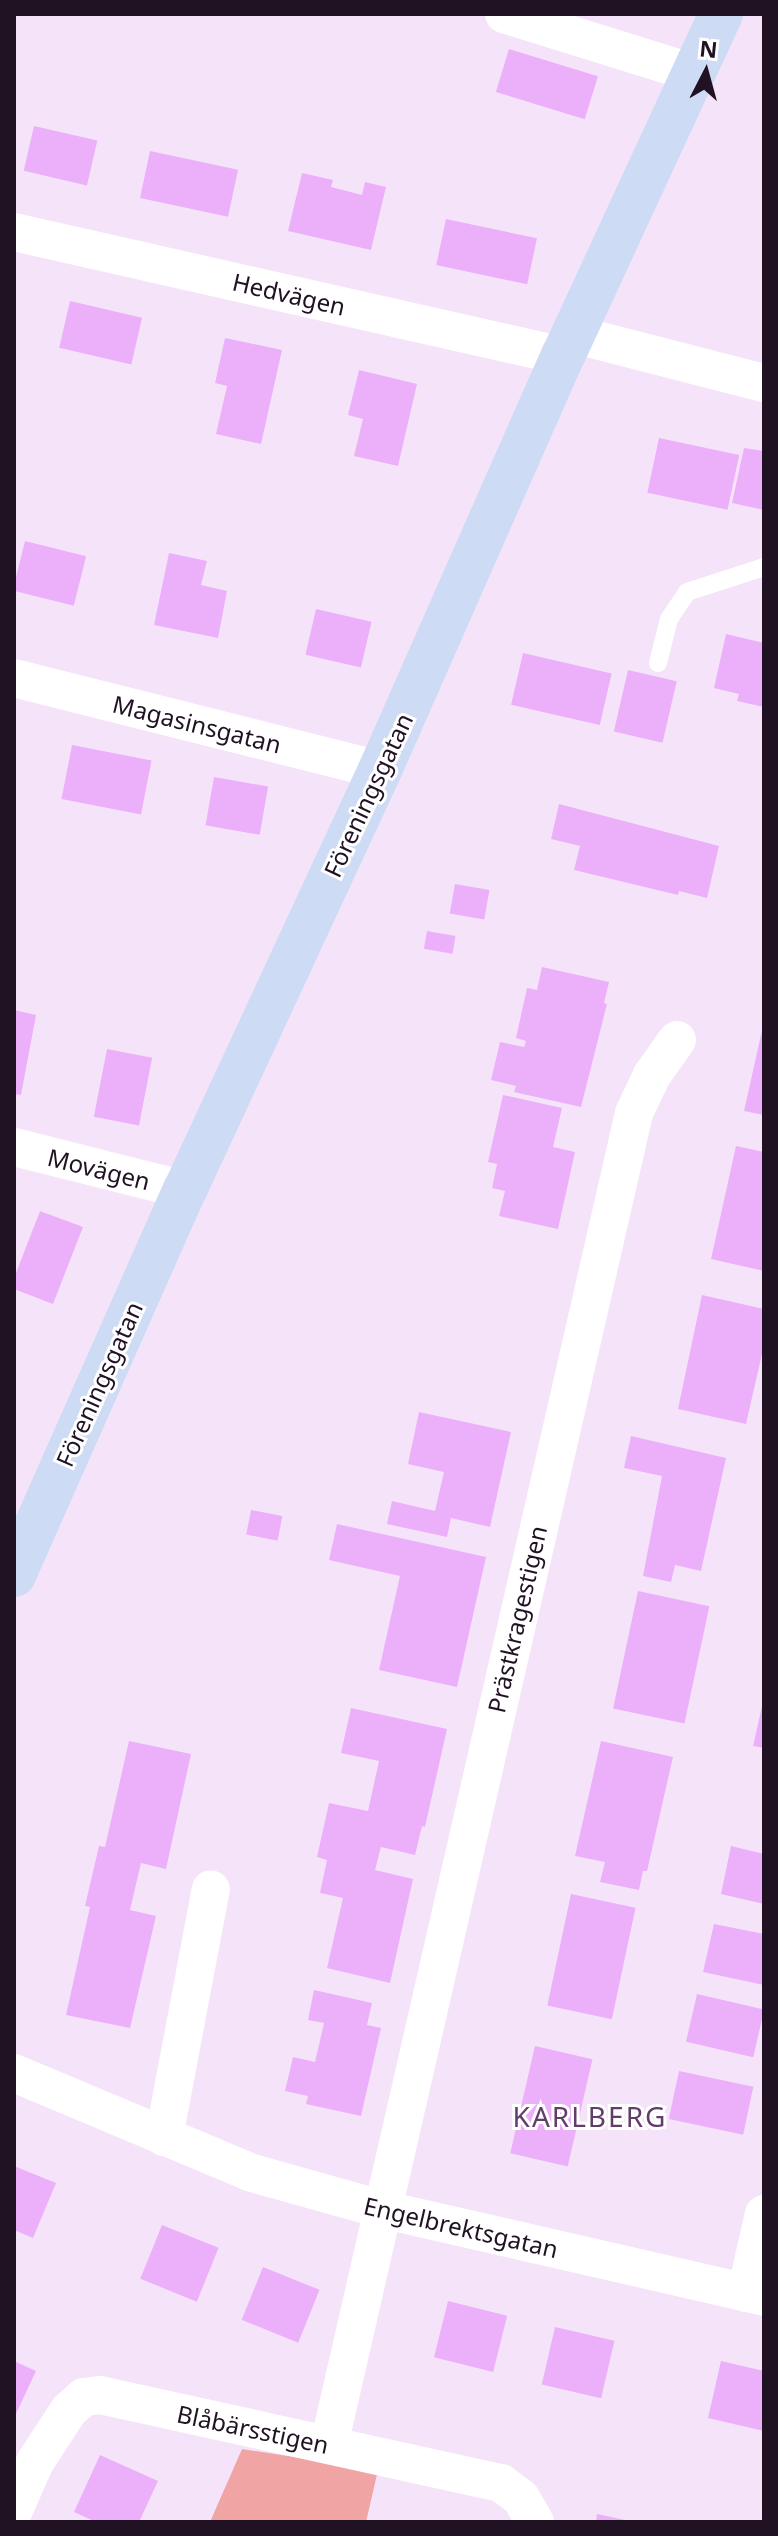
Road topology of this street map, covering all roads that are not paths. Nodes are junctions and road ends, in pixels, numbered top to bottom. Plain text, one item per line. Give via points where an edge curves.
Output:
1 (504, 14) edge
2 (721, 14) edge
3 (694, 73) junction
4 (14, 232) edge
5 (568, 345) junction
6 (764, 383) edge
7 (764, 567) edge
8 (658, 663) dead end
9 (14, 678) edge
10 (380, 770) junction
11 (677, 1040) dead end
12 (14, 1147) edge
13 (185, 1190) junction
14 (14, 1575) edge
15 (211, 1889) dead end
16 (14, 2073) edge
17 (164, 2137) junction
18 (381, 2209) junction
19 (764, 2214) edge
20 (755, 2295) edge
21 (329, 2445) junction
22 (14, 2510) edge
23 (535, 2522) edge

1 - 3 street
2 - 3 street, Föreningsgatan
3 - 5 street, Föreningsgatan
4 - 5 street, Hedvägen
5 - 6 street, Hedvägen
5 - 10 street, Föreningsgatan
7 - 8 lane via 687,592 669,619
9 - 10 street, Magasinsgatan
10 - 13 street, Föreningsgatan
11 - 18 street, Prästkragestigen via 634,1113
12 - 13 street, Movägen
13 - 14 street, Föreningsgatan
15 - 17 street
16 - 17 street, Engelbrektsgatan
17 - 18 street, Engelbrektsgatan via 249,2172
18 - 20 street, Engelbrektsgatan
18 - 21 street, Prästkragestigen
19 - 20 street
21 - 22 street, Blåbärsstigen via 100,2395 84,2397 50,2436
21 - 23 street, Blåbärsstigen via 501,2483 521,2498

